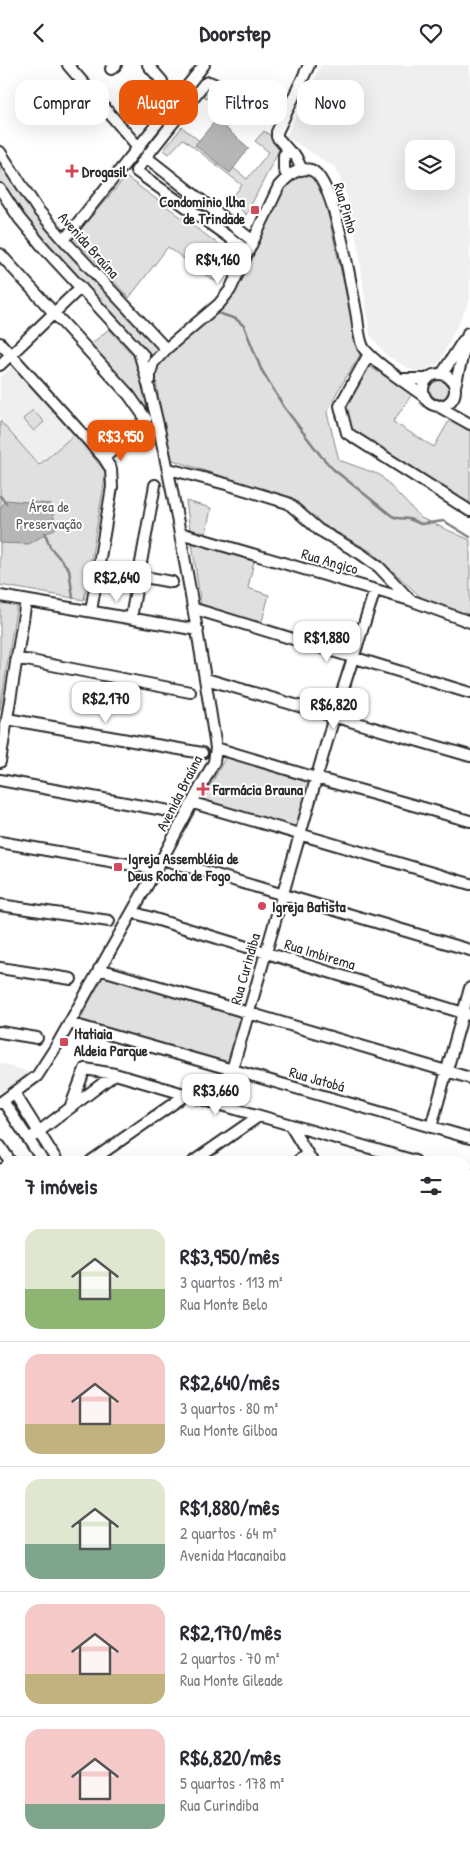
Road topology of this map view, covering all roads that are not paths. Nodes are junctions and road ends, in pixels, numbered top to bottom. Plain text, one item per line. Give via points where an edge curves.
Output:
1 (68, 65) edge
2 (148, 65) edge
3 (204, 65) edge
4 (309, 65) edge
5 (161, 80) edge
6 (208, 82) edge
7 (138, 148) junction
8 (0, 152) edge
9 (287, 154) junction
10 (146, 157) junction
11 (302, 170) junction
12 (287, 176) junction
13 (0, 189) edge
14 (64, 240) junction
15 (253, 241) junction
16 (248, 251) junction
17 (0, 253) edge
18 (81, 287) junction
19 (54, 313) junction
20 (469, 331) edge
21 (0, 343) edge
22 (166, 349) junction
23 (139, 351) junction
24 (369, 354) junction
25 (11, 355) junction
26 (154, 363) junction
27 (0, 365) edge
28 (442, 374) junction
29 (400, 379) junction
30 (427, 379) junction
31 (150, 388) junction
32 (454, 391) junction
33 (425, 397) junction
34 (436, 405) junction
35 (468, 422) edge
36 (104, 458) junction
37 (169, 469) junction
38 (155, 485) dead end
39 (470, 511) edge
40 (180, 533) junction
41 (138, 575) junction
42 (172, 582) dead end
43 (375, 590) junction
44 (0, 596) edge
45 (410, 600) junction
46 (26, 601) junction
47 (195, 609) junction
48 (91, 611) junction
49 (131, 618) junction
50 (470, 622) edge
51 (198, 630) junction
52 (353, 657) junction
53 (16, 658) junction
54 (206, 679) junction
55 (190, 692) dead end
56 (470, 693) edge
57 (334, 717) junction
58 (7, 719) junction
59 (216, 748) junction
60 (202, 753) dead end
61 (470, 756) edge
62 (0, 761) edge
63 (316, 779) junction
64 (0, 780) edge
65 (193, 803) junction
66 (169, 811) dead end
67 (470, 821) edge
68 (300, 835) junction
69 (0, 842) edge
70 (162, 859) junction
71 (156, 869) junction
72 (470, 884) edge
73 (282, 895) junction
74 (0, 905) edge
75 (132, 912) junction
76 (109, 921) dead end
77 (470, 950) edge
78 (266, 953) junction
79 (0, 967) edge
80 (99, 969) junction
81 (71, 979) dead end
82 (470, 988) edge
83 (248, 1012) junction
84 (466, 1014) edge
85 (69, 1023) junction
86 (0, 1031) edge
87 (37, 1038) dead end
88 (232, 1070) junction
89 (446, 1071) junction
90 (115, 1074) junction
91 (470, 1078) edge
92 (14, 1094) junction
93 (187, 1095) junction
94 (1, 1102) edge
95 (69, 1109) junction
96 (259, 1116) junction
97 (290, 1125) junction
98 (431, 1127) junction
99 (38, 1131) junction
100 (29, 1139) junction
101 (470, 1139) edge
102 (41, 1156) edge
103 (54, 1156) edge
104 (98, 1156) edge
105 (201, 1156) edge
106 (309, 1156) edge
107 (398, 1156) edge

1 - 7 street
2 - 5 street
3 - 7 street
4 - 9 street via 277,132
6 - 10 street
7 - 14 street
8 - 14 street, Avenida Braúna via 38,211
9 - 11 street via 296,157
9 - 12 street via 284,169
10 - 15 street
10 - 16 street via 137,173
11 - 12 street
11 - 24 street, Rua Pinho via 314,172 324,182 337,219 363,347
12 - 15 street
13 - 18 street, Avenida Braúna via 19,218
14 - 22 street, Avenida Braúna
15 - 16 street
16 - 22 street via 226,297
17 - 19 street
18 - 19 street
18 - 23 street, Avenida Braúna
19 - 25 street
19 - 36 street via 129,395 146,419
20 - 28 street
20 - 32 street
21 - 25 street
22 - 26 street
23 - 26 street
23 - 31 street, Avenida Braúna
24 - 29 street, Rua Pinho
24 - 39 street via 340,406 347,433
25 - 27 street
25 - 36 street
26 - 31 street, Avenida Braúna
28 - 30 street
28 - 32 street via 449,377
29 - 30 street
29 - 33 street, Rua Pinho
30 - 33 street
31 - 37 street, Avenida Braúna
32 - 34 street via 444,405
32 - 35 street
33 - 34 street
34 - 35 street
36 - 48 street via 111,469 112,487
37 - 40 street, Avenida Braúna
37 - 45 street via 288,503 319,530 379,567
38 - 41 street
40 - 43 street, Rua Angico
40 - 47 street, Avenida Braúna
41 - 42 street
41 - 49 street
43 - 45 street, Rua Angico
43 - 52 street, Rua Curindiba
44 - 46 street
45 - 50 street, Rua Angico
46 - 48 street
46 - 53 street
47 - 51 street, Avenida Braúna
47 - 52 street
48 - 49 street
49 - 51 street
51 - 54 street, Avenida Braúna
52 - 56 street
52 - 57 street, Rua Curindiba
53 - 55 street
53 - 58 street
54 - 57 street
54 - 59 street, Avenida Braúna
57 - 61 street
57 - 63 street, Rua Curindiba
58 - 60 street
58 - 62 street
59 - 63 street
59 - 65 street, Avenida Braúna via 214,762
63 - 67 street
63 - 68 street, Rua Curindiba
64 - 66 street
65 - 68 street
65 - 70 street, Avenida Braúna
68 - 72 street
68 - 73 street, Rua Curindiba
69 - 71 street
70 - 71 street, Avenida Braúna
70 - 73 street
71 - 75 street, Avenida Braúna
73 - 77 street
73 - 78 street, Rua Curindiba
74 - 76 street
75 - 78 street, Rua Imbirema
75 - 80 street, Avenida Braúna
78 - 83 street, Rua Curindiba
78 - 84 street, Rua Imbirema
79 - 81 street
80 - 83 street
80 - 85 street, Avenida Braúna
82 - 84 street
83 - 88 street, Rua Curindiba
83 - 89 street
84 - 89 street
85 - 88 street, Rua Jatobá
85 - 92 street, Avenida Braúna via 37,1076
86 - 87 street
88 - 98 street, Rua Jatobá
89 - 91 street
89 - 98 street
90 - 93 street
90 - 95 street
90 - 95 street via 86,1069
92 - 94 street, Avenida Braúna
92 - 99 street
93 - 96 street
93 - 104 street
94 - 100 street
95 - 99 street
96 - 97 street
96 - 105 street
97 - 106 street
97 - 107 street
98 - 101 street, Rua Jatobá
99 - 100 street
99 - 103 street
100 - 102 street

